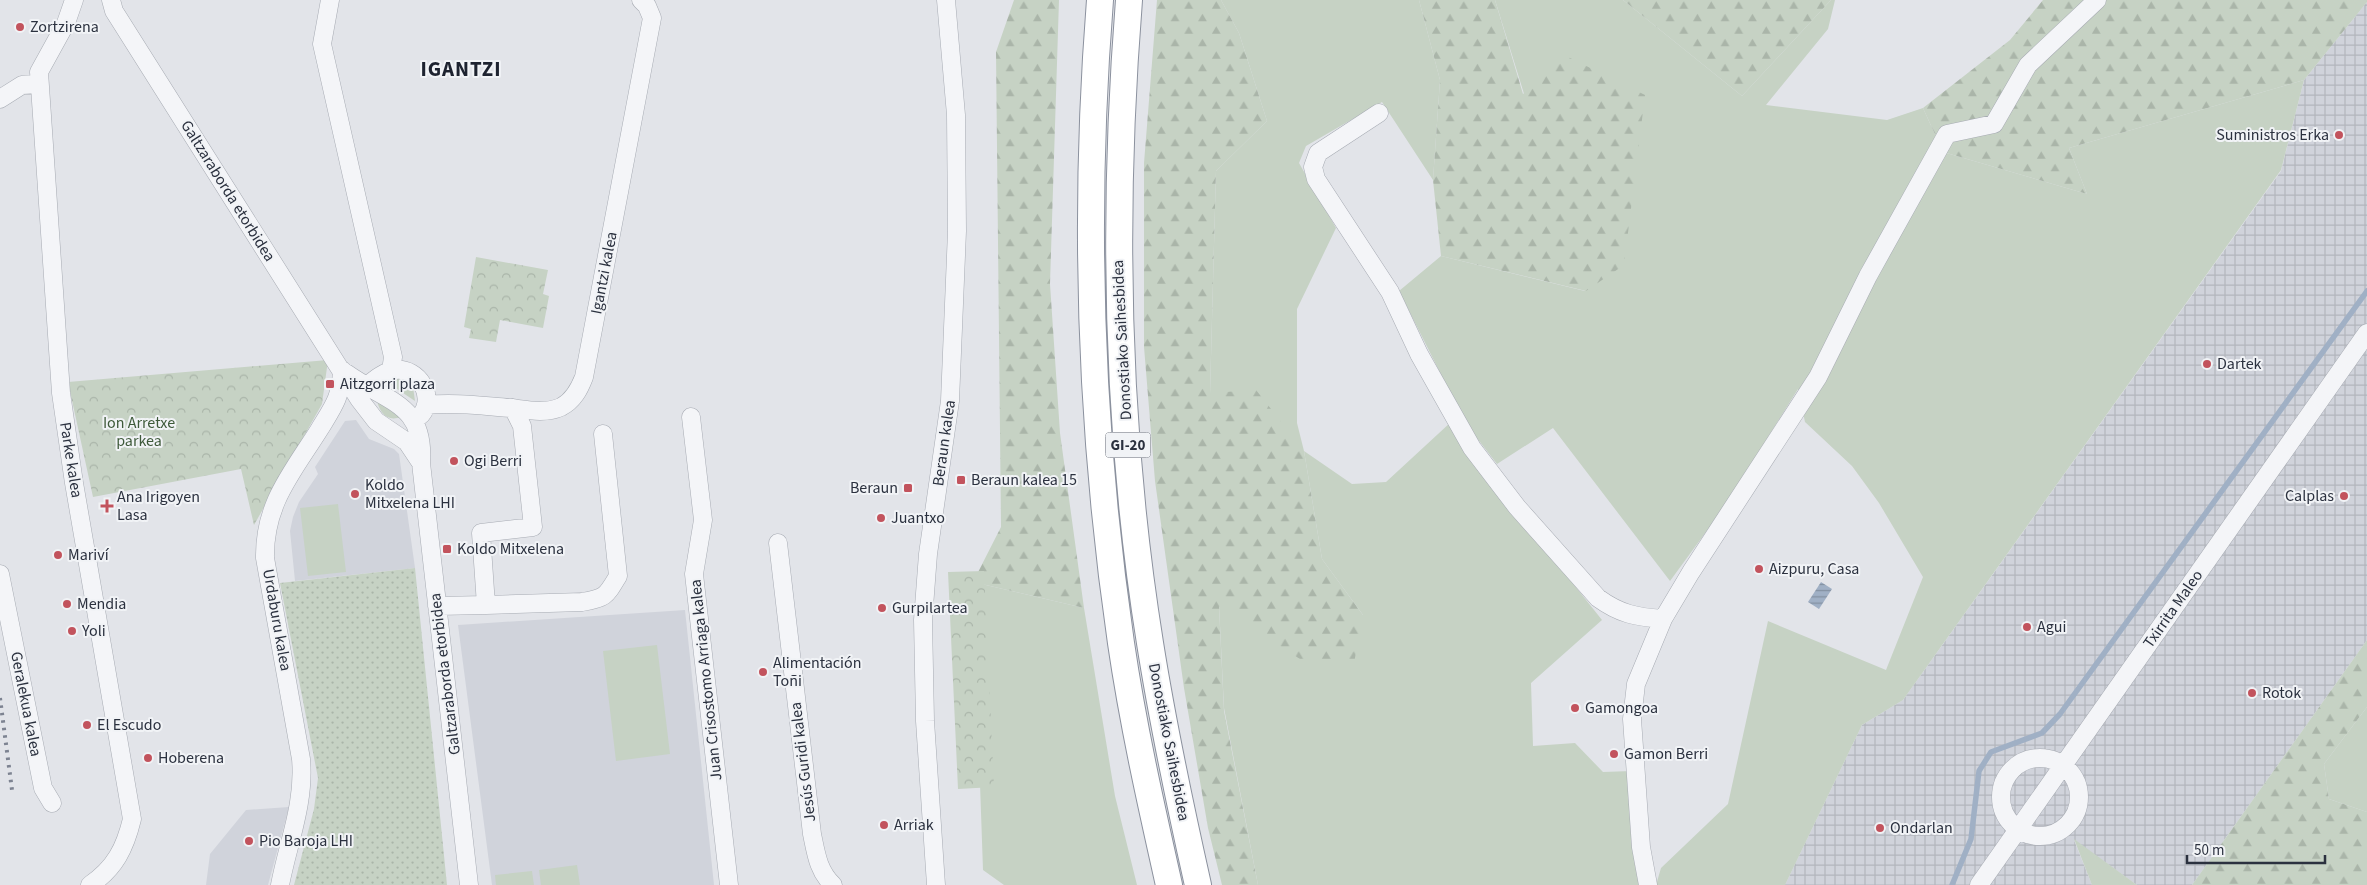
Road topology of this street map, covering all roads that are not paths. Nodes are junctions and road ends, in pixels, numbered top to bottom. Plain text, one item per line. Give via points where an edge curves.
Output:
1 (74, 0) edge
2 (87, 0) edge
3 (100, 0) edge
4 (330, 0) edge
5 (641, 0) edge
6 (946, 0) edge
7 (1100, 0) edge
8 (1128, 0) edge
9 (2097, 0) edge
10 (112, 6) edge
11 (66, 23) junction
12 (39, 84) junction
13 (0, 99) edge
14 (1379, 113) dead end
15 (2367, 333) edge
16 (342, 370) junction
17 (391, 371) junction
18 (354, 392) junction
19 (426, 405) junction
20 (513, 408) junction
21 (691, 416) dead end
22 (414, 421) junction
23 (386, 429) junction
24 (604, 434) dead end
25 (421, 463) junction
26 (778, 543) dead end
27 (0, 574) edge
28 (486, 605) junction
29 (437, 606) junction
30 (1663, 619) junction
31 (2063, 765) junction
32 (52, 803) dead end
33 (2018, 829) junction
34 (90, 885) edge
35 (280, 885) edge
36 (469, 885) edge
37 (729, 885) edge
38 (833, 885) edge
39 (936, 885) edge
40 (1169, 885) edge
41 (1198, 885) edge
42 (1648, 885) edge
43 (1979, 885) edge

1 - 11 street, Parke kalea
2 - 11 street, Parke kalea
3 - 10 street, Galtzaraborda etorbidea
4 - 17 street via 322,44 393,357
5 - 20 street, Igantzi kalea via 652,18 584,377 573,398 561,407 542,411
6 - 39 street, Beraun kalea via 956,115 957,231 950,401 928,554 923,620 925,721
7 - 40 highway, Donostiako Saihesbidea / GI-20 via 1093,99 1089,244 1096,419 1121,645
8 - 41 highway, Donostiako Saihesbidea / GI-20 via 1121,102 1118,243 1130,481 1150,642
9 - 30 street via 2028,66 1994,124 1946,134 1868,276 1818,377
10 - 16 street, Galtzaraborda etorbidea
11 - 12 street, Parke kalea via 39,72
12 - 13 street via 22,85
12 - 34 street, Parke kalea via 61,393 132,812 126,844 107,871
14 - 30 street via 1318,152 1313,167 1316,179 1390,292 1419,354 1472,448 1517,507 1598,598 1614,610 1638,617
15 - 31 street, Txirrita Maleo
16 - 18 street, Urdaburu kalea
16 - 18 street, Galtzaraborda etorbidea
17 - 18 street
17 - 19 street via 403,371 416,377 426,391
18 - 22 street, Galtzaraborda etorbidea via 397,404
18 - 23 street, Galtzaraborda etorbidea
18 - 35 street, Urdaburu kalea via 277,496 265,537 303,778 302,795
19 - 20 street, Igantzi kalea
19 - 22 street via 423,414
20 - 28 street via 522,426 533,527 481,533
21 - 37 street, Juan Crisostomo Arriaga kalea via 702,520 694,574
22 - 23 street
22 - 25 street, Galtzaraborda etorbidea via 422,443
23 - 25 street, Galtzaraborda etorbidea via 407,442
24 - 28 street via 618,576 607,595 582,602
25 - 29 street, Galtzaraborda etorbidea
26 - 38 street, Jesús Guridi kalea via 812,834 818,864
27 - 32 street, Geralekua kalea via 44,788
28 - 29 street
29 - 36 street, Galtzaraborda etorbidea
30 - 42 street via 1636,684 1632,719 1641,847
31 - 33 street, Txirrita Maleo
31 - 33 street via 2077,782 2079,805 2075,815 2060,831 2050,835 2038,837
31 - 33 street via 2047,758 2029,759 2008,774 2001,790 2002,808 2011,824
33 - 43 street, Txirrita Maleo

